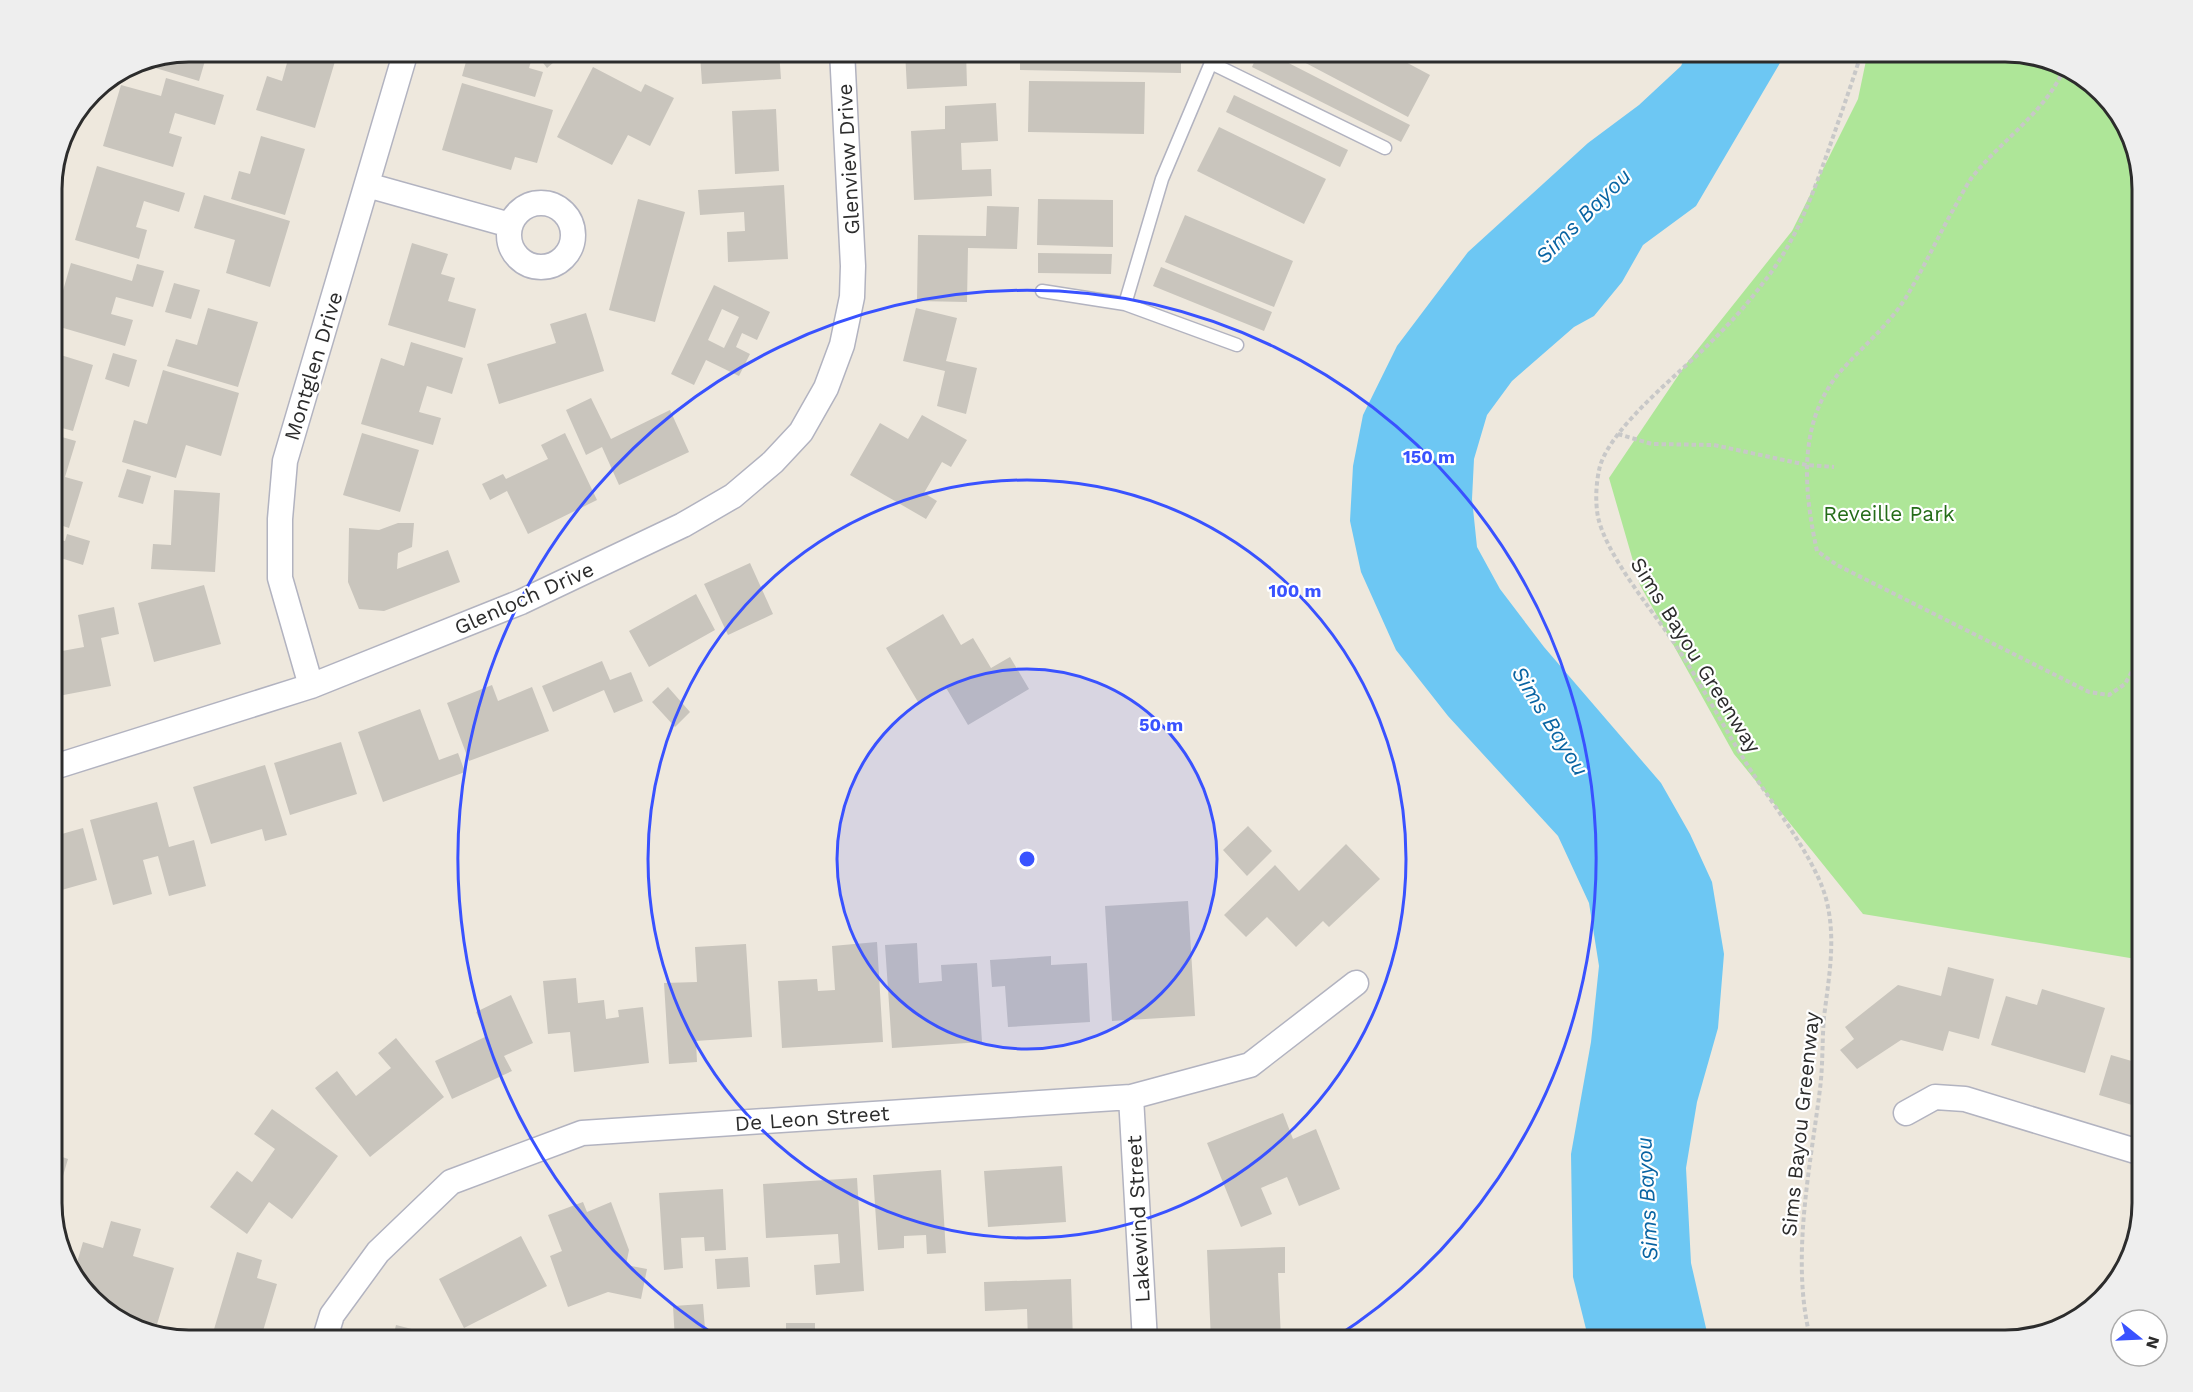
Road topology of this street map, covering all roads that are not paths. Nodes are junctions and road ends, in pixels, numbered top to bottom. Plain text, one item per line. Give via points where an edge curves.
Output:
1 (403, 62) edge
2 (843, 62) edge
3 (1212, 62) edge
4 (1223, 62) edge
5 (1385, 148) dead end
6 (367, 185) junction
7 (510, 225) dead end
8 (853, 267) joint
9 (1042, 291) dead end
10 (1125, 304) junction
11 (1237, 345) dead end
12 (311, 686) junction
13 (62, 765) edge
14 (1356, 983) dead end
15 (1131, 1097) junction
16 (1906, 1113) dead end
17 (2132, 1150) edge
18 (327, 1330) edge
19 (1144, 1330) edge

1 - 6 street, Montglen Drive
2 - 8 street, Glenview Drive
3 - 10 lane via 1162,179
4 - 5 lane
6 - 7 street
6 - 12 street, Montglen Drive via 285,461 280,578
8 - 12 street, Glenloch Drive via 852,297 842,345 826,388 801,432 733,496 683,525 521,602
9 - 10 lane
10 - 11 lane
12 - 13 street, Glenloch Drive
14 - 15 street, De Leon Street via 1250,1065
15 - 18 street, De Leon Street via 582,1133 451,1182 378,1252 332,1315
15 - 19 street, Lakewind Street
16 - 17 street via 1935,1097 1965,1099

